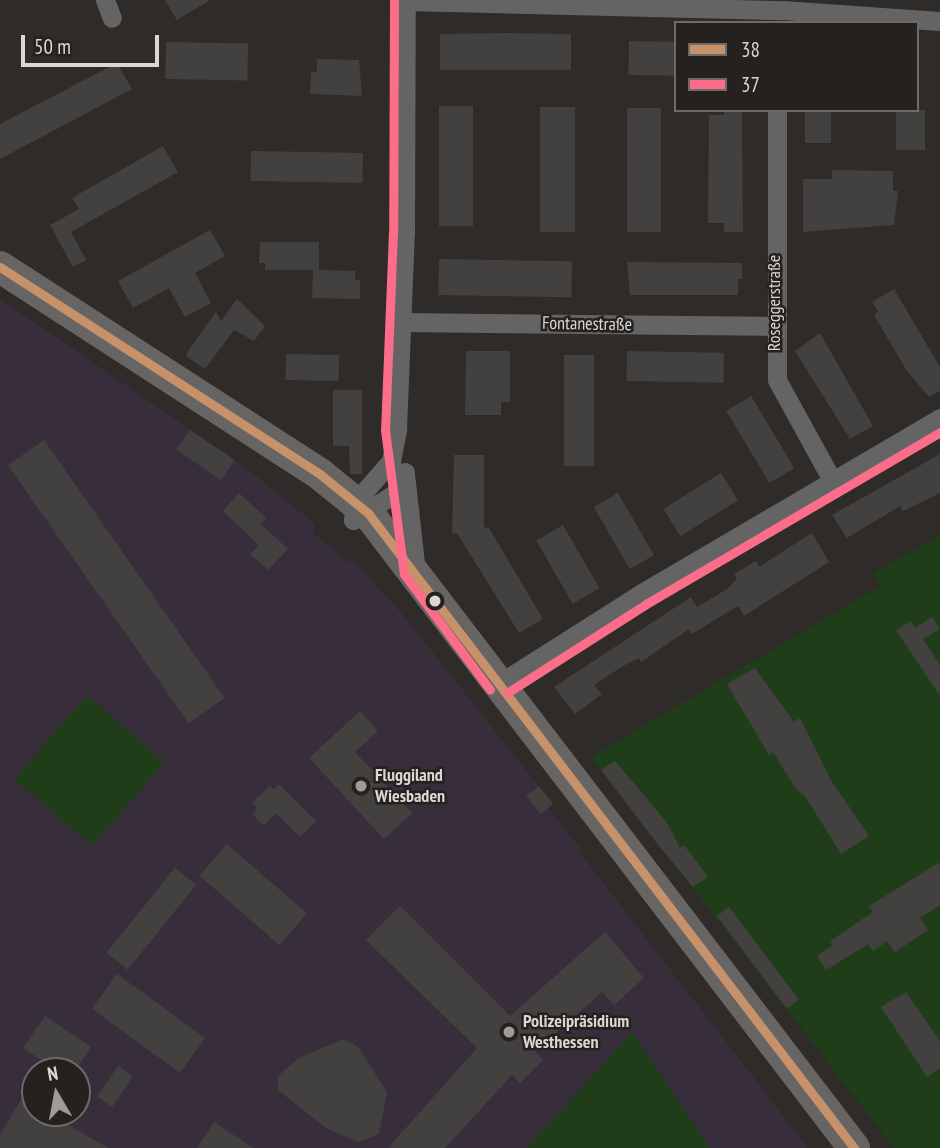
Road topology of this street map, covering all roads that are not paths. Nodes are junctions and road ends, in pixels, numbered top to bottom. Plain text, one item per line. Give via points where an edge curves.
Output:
1 (406, 0) edge
2 (783, 17) edge
3 (940, 21) edge
4 (777, 112) edge
5 (0, 267) edge
6 (400, 322) junction
7 (774, 326) junction
8 (940, 418) edge
9 (397, 429) junction
10 (405, 472) junction
11 (833, 482) junction
12 (359, 512) junction
13 (416, 572) junction
14 (433, 599) junction
15 (500, 682) junction
16 (855, 1148) edge

1 - 2 street
1 - 6 street
2 - 3 street
4 - 7 street, Roseggerstraße
5 - 12 main road via 292,459
6 - 7 street, Fontanestraße
6 - 9 street
7 - 11 street, Roseggerstraße via 777,380
8 - 11 street
9 - 10 street
9 - 12 street via 388,466
10 - 12 street via 397,492
10 - 13 street
11 - 15 street
12 - 13 main road
12 - 14 main road via 407,579
13 - 14 main road
14 - 15 main road
15 - 16 main road

